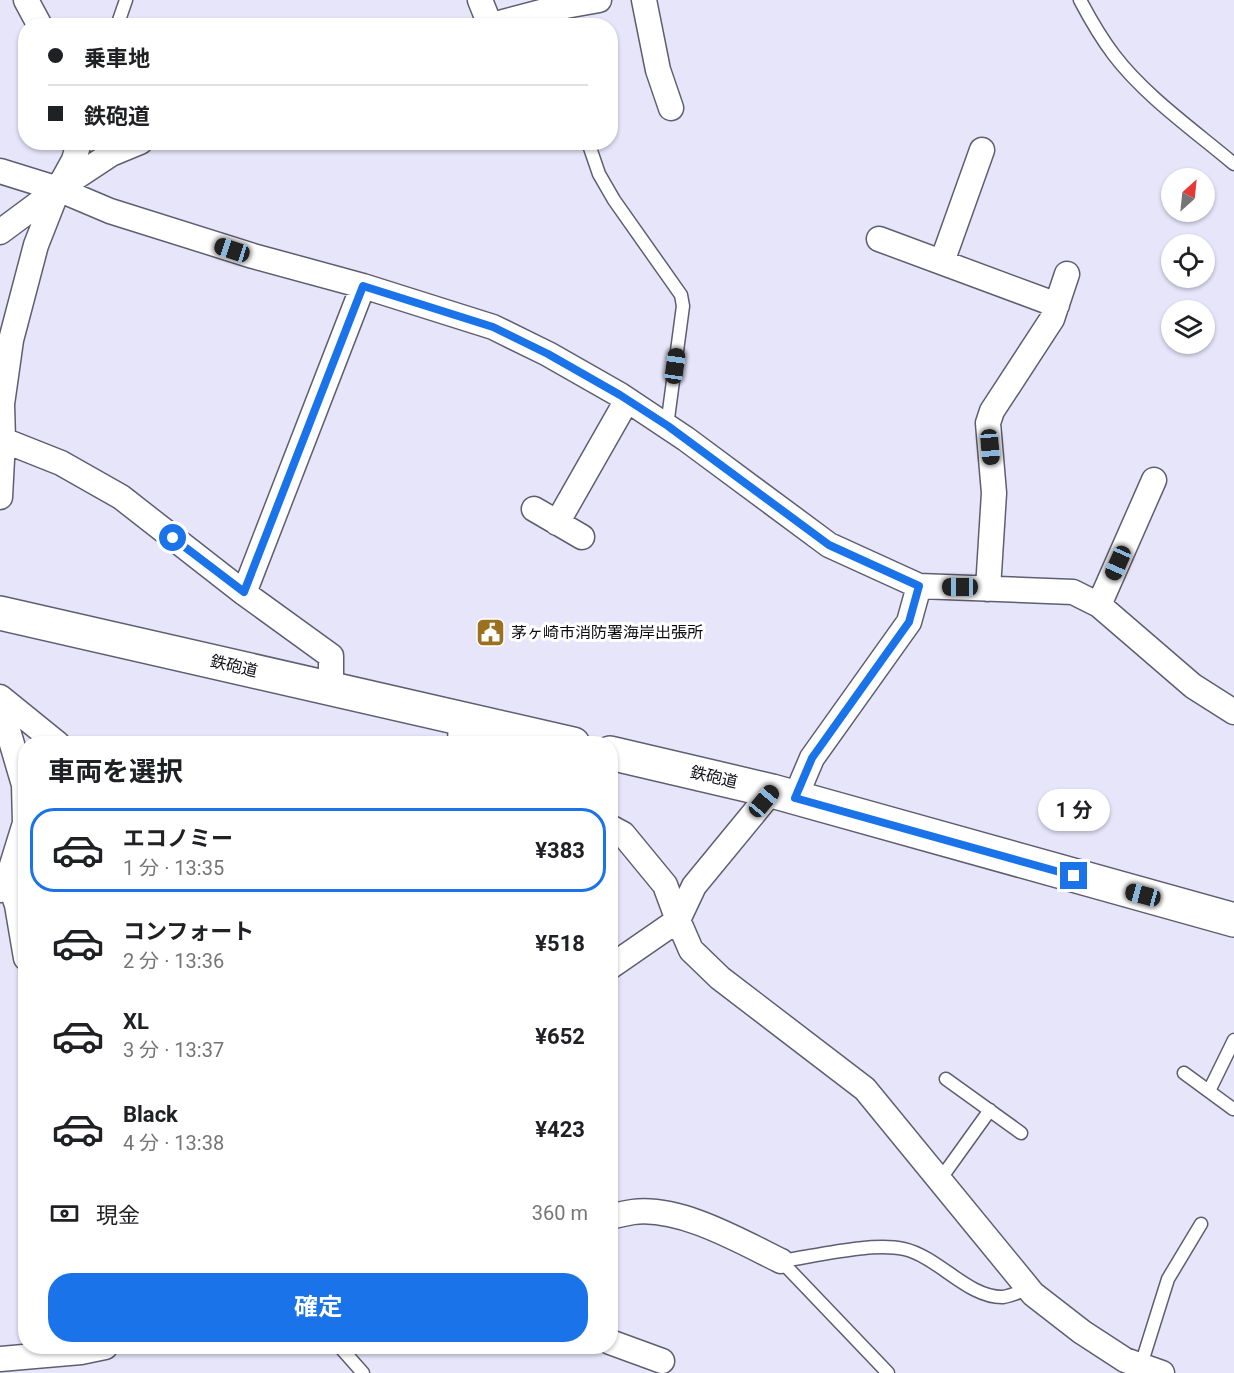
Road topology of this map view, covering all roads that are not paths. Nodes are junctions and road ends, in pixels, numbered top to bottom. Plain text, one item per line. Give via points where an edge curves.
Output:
1 (26, 0) edge
2 (126, 0) edge
3 (480, 0) edge
4 (599, 0) edge
5 (644, 0) edge
6 (1080, 0) edge
7 (561, 16) edge
8 (36, 18) edge
9 (120, 18) edge
10 (486, 18) edge
11 (545, 18) edge
12 (671, 108) dead end
13 (77, 150) edge
14 (121, 150) edge
15 (591, 150) edge
16 (982, 150) dead end
17 (1234, 164) edge
18 (0, 171) edge
19 (58, 189) junction
20 (0, 232) edge
21 (879, 239) dead end
22 (942, 262) junction
23 (1067, 274) dead end
24 (363, 286) junction
25 (1057, 305) junction
26 (627, 400) junction
27 (668, 426) junction
28 (3, 440) junction
29 (1154, 480) dead end
30 (0, 497) edge
31 (534, 509) dead end
32 (557, 523) junction
33 (582, 537) dead end
34 (919, 586) junction
35 (988, 589) junction
36 (244, 592) junction
37 (1099, 605) junction
38 (0, 613) edge
39 (331, 687) junction
40 (0, 696) edge
41 (0, 703) edge
42 (1234, 712) edge
43 (461, 731) edge
44 (48, 736) edge
45 (504, 736) edge
46 (618, 755) edge
47 (18, 764) edge
48 (784, 794) junction
49 (618, 831) edge
50 (18, 843) edge
51 (4, 884) edge
52 (18, 911) edge
53 (678, 920) junction
54 (1234, 920) edge
55 (618, 961) edge
56 (1234, 1040) edge
57 (1184, 1073) dead end
58 (946, 1079) dead end
59 (1209, 1091) junction
60 (1233, 1109) edge
61 (990, 1110) junction
62 (1021, 1132) dead end
63 (939, 1181) junction
64 (618, 1215) edge
65 (1201, 1224) dead end
66 (781, 1261) junction
67 (1029, 1289) junction
68 (618, 1345) edge
69 (346, 1354) edge
70 (82, 1357) edge
71 (0, 1359) edge
72 (662, 1361) dead end
73 (1137, 1368) edge
74 (363, 1373) edge
75 (887, 1373) edge

1 - 8 street
2 - 9 lane
3 - 10 street
4 - 7 street
5 - 12 street via 658,70
6 - 17 lane via 1115,57 1157,99
7 - 11 street
13 - 19 street
14 - 19 street
15 - 27 lane via 614,200 681,295 683,306
16 - 22 street
18 - 19 street
19 - 20 street
19 - 24 street via 110,212
19 - 28 street via 36,245 10,340 2,404
21 - 22 street
22 - 25 street
23 - 25 street
24 - 26 street via 493,327
24 - 36 street
25 - 35 street via 988,423 994,493
26 - 27 street
26 - 32 street
27 - 34 street via 829,545
28 - 30 street
28 - 36 street via 61,463 121,497
29 - 37 street
31 - 32 street
32 - 33 street
34 - 35 street
34 - 48 street via 909,622
35 - 37 street via 1073,592
36 - 39 street via 332,656
37 - 42 street via 1193,686
38 - 39 street, 鉄砲道
39 - 43 street, 鉄砲道
40 - 44 street
41 - 47 street
43 - 45 street, 鉄砲道
46 - 48 street, 鉄砲道
48 - 53 street via 694,886
48 - 54 street, 鉄砲道
49 - 53 street via 665,885
50 - 51 street
51 - 52 street
53 - 55 street
53 - 63 street via 691,950 720,978 865,1089
56 - 59 lane
57 - 59 lane
58 - 61 lane
59 - 60 lane
61 - 62 lane
61 - 63 lane
63 - 67 street
64 - 66 street via 635,1212 671,1215 710,1226
65 - 73 lane via 1168,1279
66 - 67 lane via 884,1246 930,1260 972,1288 990,1295 1004,1297
66 - 75 lane
67 - 73 street via 1082,1332
68 - 72 street
69 - 74 lane
70 - 71 street

